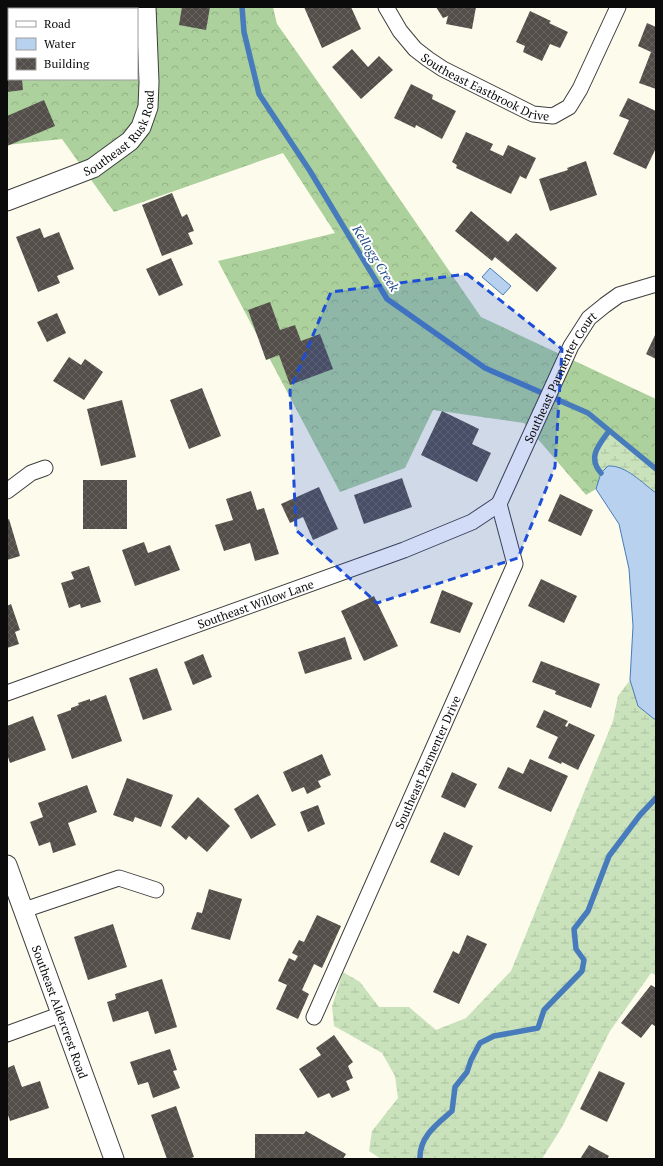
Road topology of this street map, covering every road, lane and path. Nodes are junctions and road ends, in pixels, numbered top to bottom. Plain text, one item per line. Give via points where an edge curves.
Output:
1 (146, 7) edge
2 (386, 7) edge
3 (618, 7) edge
4 (142, 38) edge
5 (7, 201) edge
6 (656, 284) edge
7 (45, 468) dead end
8 (7, 491) edge
9 (499, 504) junction
10 (7, 693) edge
11 (7, 865) edge
12 (156, 890) dead end
13 (24, 910) junction
14 (62, 1014) junction
15 (314, 1017) dead end
16 (7, 1034) edge
17 (114, 1159) edge

1 - 4 street, Southeast Rusk Road
2 - 3 street, Southeast Eastbrook Drive via 400,31 416,49 443,69 533,114 553,116 569,107 580,89
4 - 5 street, Southeast Rusk Road via 148,107 141,127 130,141 93,168
6 - 9 street, Southeast Parmenter Court via 619,295 590,318 571,346
7 - 8 street via 31,474
9 - 10 street, Southeast Willow Lane via 472,522 404,550
9 - 15 street, Southeast Parmenter Drive via 515,564
11 - 13 street, Southeast Aldercrest Road
12 - 13 street via 119,878
13 - 14 street, Southeast Aldercrest Road
14 - 16 street
14 - 17 street, Southeast Aldercrest Road

